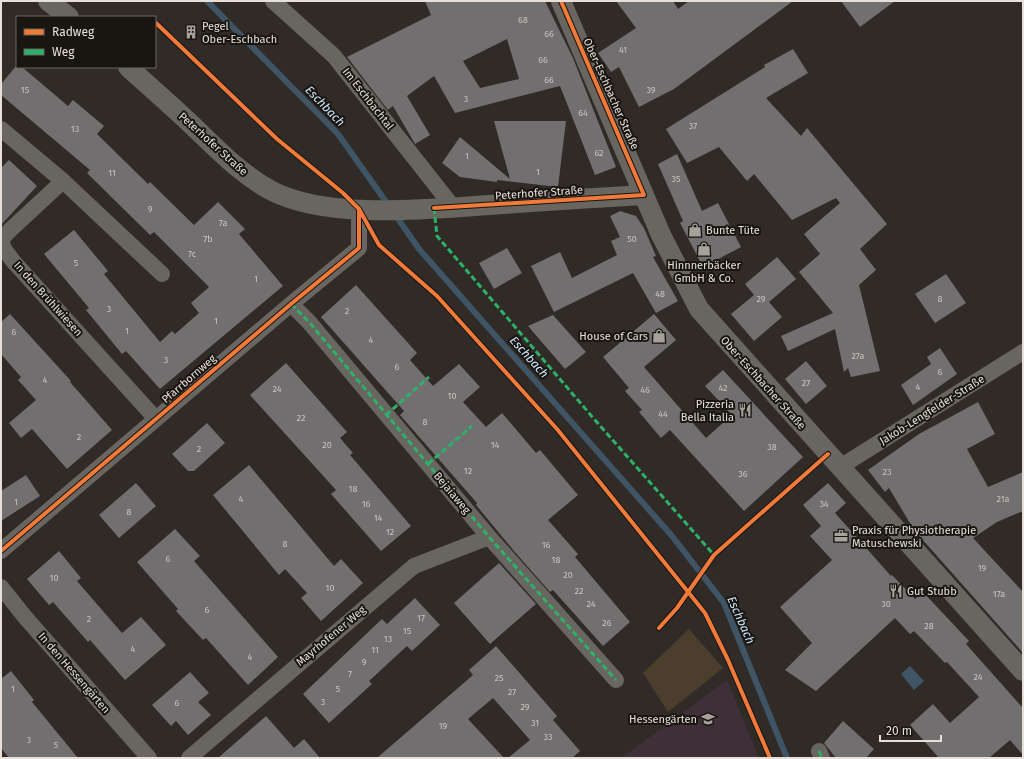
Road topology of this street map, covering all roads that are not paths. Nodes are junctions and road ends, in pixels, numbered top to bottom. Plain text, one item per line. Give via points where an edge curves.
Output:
1 (48, 1) edge
2 (273, 1) edge
3 (561, 1) edge
4 (68, 16) edge
5 (129, 68) edge
6 (1, 129) edge
7 (63, 181) junction
8 (644, 195) junction
9 (444, 207) junction
10 (359, 209) junction
11 (162, 274) dead end
12 (291, 304) junction
13 (1023, 352) edge
14 (156, 419) junction
15 (840, 467) junction
16 (489, 537) junction
17 (1, 551) edge
18 (1, 587) edge
19 (1023, 671) edge
20 (616, 680) dead end
21 (149, 758) edge
22 (189, 758) edge

1 - 4 street
2 - 9 street, Im Eschbachtal via 334,56
3 - 8 street, Ober-Eschbacher Straße
5 - 10 street, Peterhofer Straße via 255,181 274,192 314,205
6 - 7 street
7 - 11 street
7 - 14 street, In den Brühlwiesen via 1,240 4,249
8 - 9 street, Peterhofer Straße
8 - 15 street, Ober-Eschbacher Straße via 673,261 698,309
9 - 10 street, Peterhofer Straße
10 - 12 street, Pfarrbornweg via 360,248
12 - 14 street, Pfarrbornweg
12 - 16 street, Bejaiaweg via 309,322
13 - 15 street, Jakob-Lengfelder-Straße
14 - 17 street, Pfarrbornweg
15 - 19 street, Ober-Eschbacher Straße
16 - 20 street, Bejaiaweg
16 - 22 street, Mayrhofener Weg via 414,566
18 - 21 street, In den Hessengärten via 25,618

